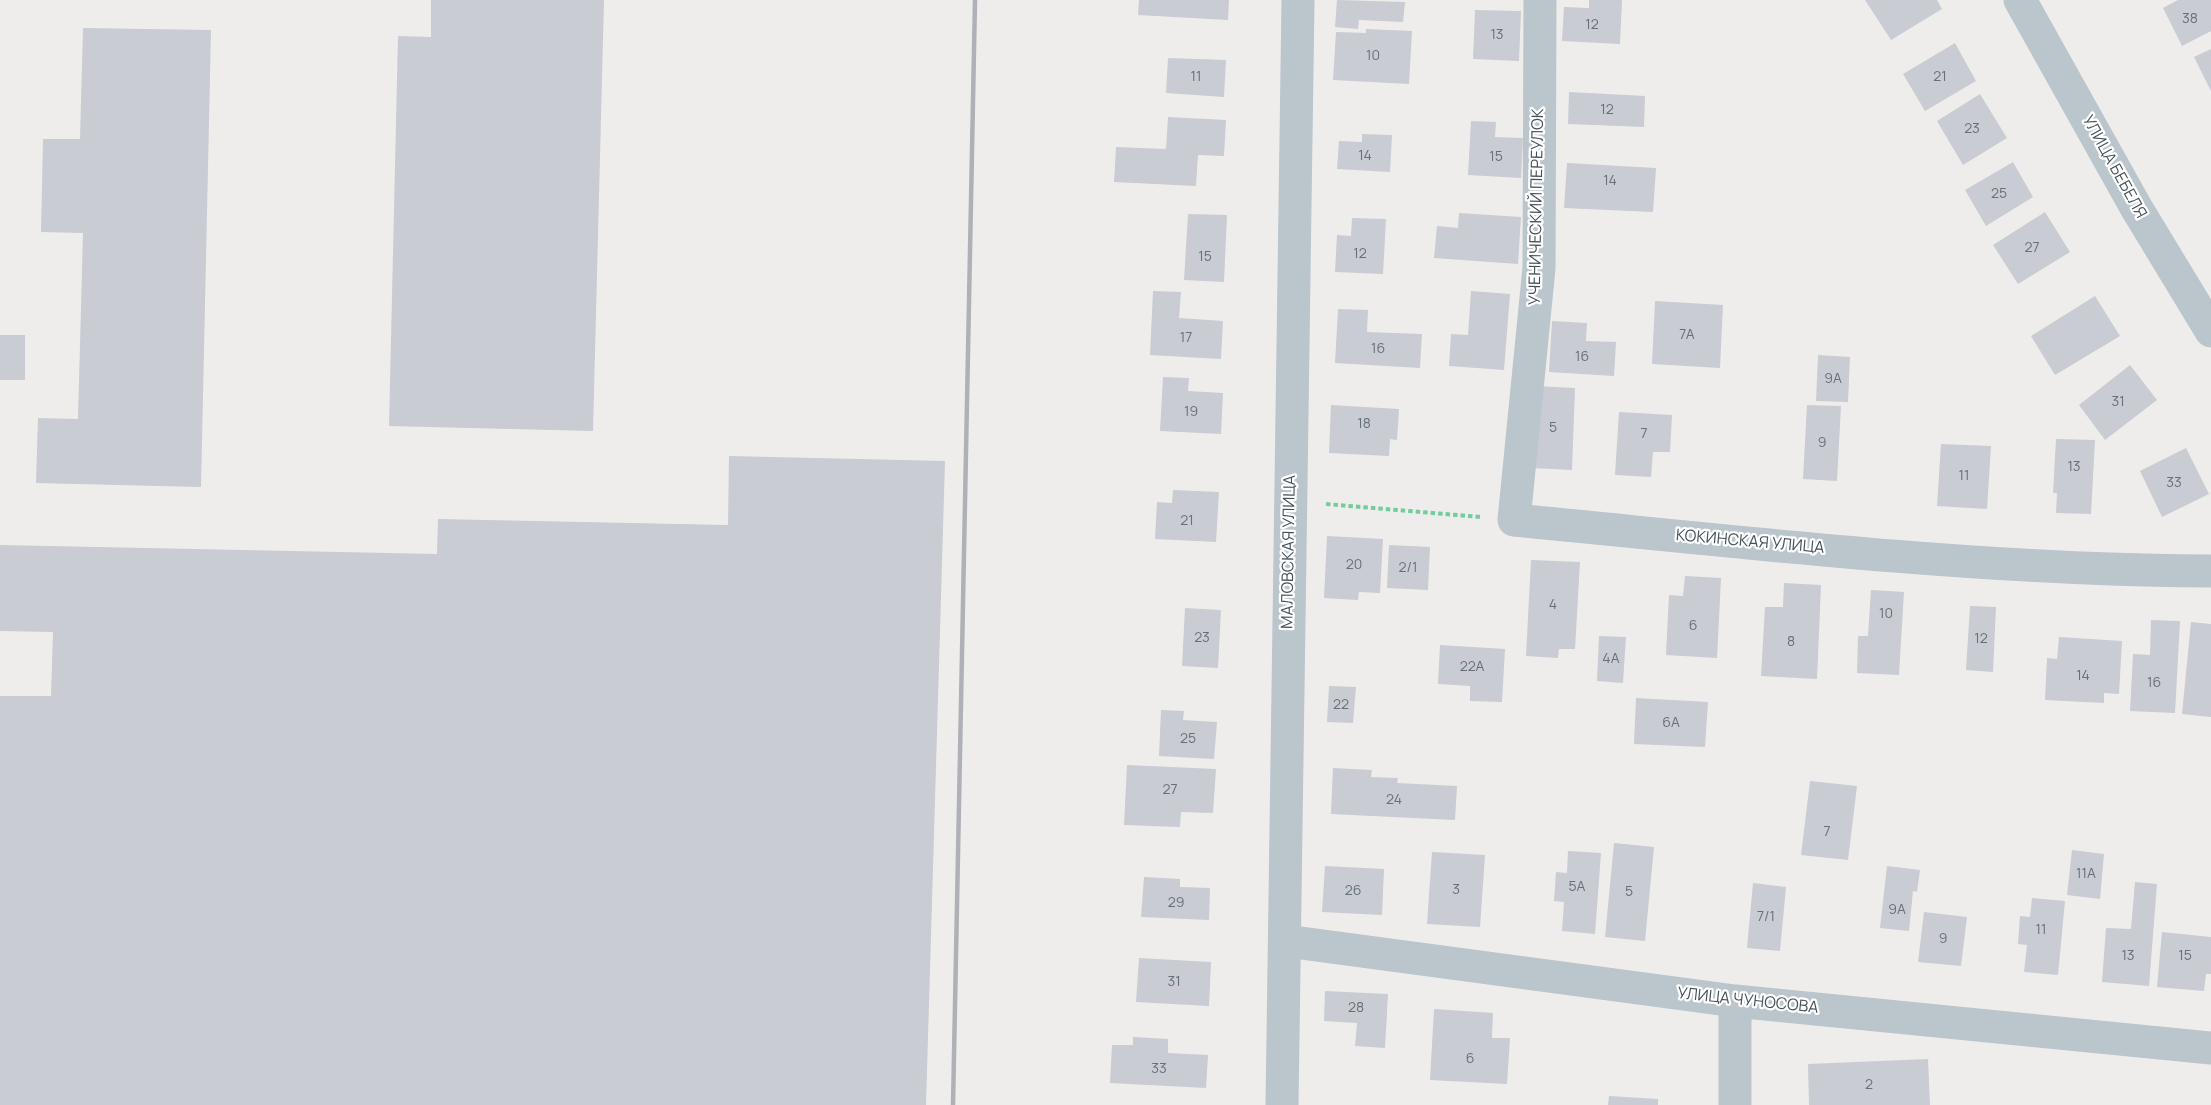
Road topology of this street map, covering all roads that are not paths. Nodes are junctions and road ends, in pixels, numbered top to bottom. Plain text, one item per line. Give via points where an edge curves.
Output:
1 (1298, 0) edge
2 (1540, 0) edge
3 (2020, 0) edge
4 (2211, 331) edge
5 (1514, 520) joint
6 (2211, 571) edge
7 (1286, 941) junction
8 (1735, 1001) junction
9 (2211, 1048) edge
10 (1282, 1105) edge
11 (1735, 1105) edge

1 - 7 street, МАЛОВСКАЯ УЛИЦА
2 - 5 street, УЧЕНИЧЕСКИЙ ПЕРЕУЛОК via 1539,268
3 - 4 street, УЛИЦА БЕБЕЛЯ via 2137,209
5 - 6 street, КОКИНСКАЯ УЛИЦА via 1878,554 2132,571
7 - 8 street, УЛИЦА ЧУНОСОВА
7 - 10 street, МАЛОВСКАЯ УЛИЦА
8 - 9 street, УЛИЦА ЧУНОСОВА
8 - 11 street

